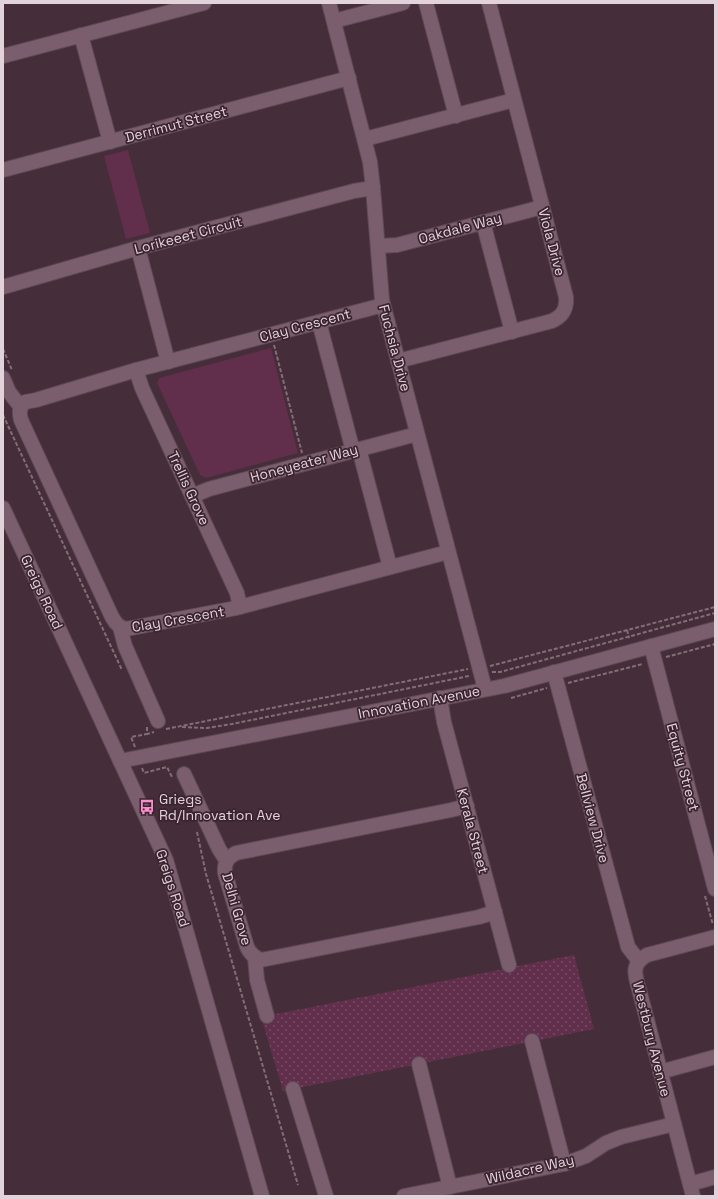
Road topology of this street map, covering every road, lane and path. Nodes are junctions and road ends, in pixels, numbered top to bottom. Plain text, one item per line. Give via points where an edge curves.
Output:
1 (204, 3) edge
2 (329, 3) edge
3 (403, 3) edge
4 (426, 3) edge
5 (489, 3) edge
6 (334, 21) junction
7 (81, 35) junction
8 (3, 56) edge
9 (349, 78) junction
10 (514, 100) junction
11 (456, 116) junction
12 (365, 139) junction
13 (110, 142) junction
14 (3, 170) edge
15 (373, 188) junction
16 (542, 207) junction
17 (483, 222) junction
18 (378, 246) junction
19 (138, 248) junction
20 (3, 287) edge
21 (383, 304) junction
22 (319, 322) junction
23 (512, 332) junction
24 (271, 334) junction
25 (3, 349) edge
26 (398, 361) junction
27 (168, 362) junction
28 (136, 370) junction
29 (9, 377) edge
30 (20, 406) junction
31 (3, 415) edge
32 (417, 434) junction
33 (356, 450) junction
34 (305, 463) junction
35 (192, 496) junction
36 (3, 508) edge
37 (448, 552) junction
38 (390, 567) junction
39 (240, 607) junction
40 (715, 607) edge
41 (715, 613) edge
42 (120, 627) junction
43 (715, 629) edge
44 (715, 644) edge
45 (651, 646) junction
46 (648, 662) junction
47 (480, 670) junction
48 (645, 671) dead end
49 (554, 672) junction
50 (124, 674) dead end
51 (557, 686) junction
52 (485, 689) junction
53 (440, 698) junction
54 (511, 698) dead end
55 (155, 727) junction
56 (175, 728) junction
57 (147, 734) junction
58 (138, 757) junction
59 (120, 761) junction
60 (179, 777) joint
61 (466, 806) junction
62 (194, 827) dead end
63 (226, 860) junction
64 (710, 892) edge
65 (495, 912) junction
66 (714, 932) edge
67 (255, 957) junction
68 (639, 960) junction
69 (509, 965) dead end
70 (267, 1016) dead end
71 (532, 1041) dead end
72 (715, 1057) edge
73 (419, 1064) dead end
74 (660, 1072) junction
75 (293, 1089) dead end
76 (674, 1124) junction
77 (564, 1164) junction
78 (715, 1177) edge
79 (298, 1185) dead end
80 (450, 1187) junction
81 (691, 1190) edge
82 (262, 1196) edge
83 (326, 1196) edge
84 (404, 1196) edge

1 - 7 street
2 - 6 street, Fuchsia Drive
3 - 6 street
4 - 11 street
5 - 10 street, Viola Drive
6 - 9 street, Fuchsia Drive
7 - 8 street
7 - 13 street
9 - 12 street, Fuchsia Drive
9 - 13 street, Derrimut Street
10 - 11 street
10 - 16 street, Viola Drive
11 - 12 street
12 - 15 street, Fuchsia Drive
13 - 14 street, Derrimut Street
15 - 18 street, Fuchsia Drive
15 - 19 street, Lorikeeet Circuit via 354,190
16 - 17 street, Oakdale Way
16 - 23 street, Viola Drive via 567,304 559,318
17 - 18 street, Oakdale Way via 397,245
17 - 23 street
18 - 21 street, Fuchsia Drive
19 - 20 street, Lorikeeet Circuit
19 - 27 street
21 - 22 street, Clay Crescent
21 - 26 street, Fuchsia Drive
22 - 24 street, Clay Crescent
22 - 33 street
23 - 26 street, Viola Drive
24 - 27 street, Clay Crescent
24 - 34 path
25 - 29 path
26 - 32 street, Fuchsia Drive
27 - 28 street, Clay Crescent
28 - 30 street, Clay Crescent via 25,402
28 - 35 street, Trellis Grove
29 - 30 street, Clay Crescent via 10,392
30 - 42 street, Clay Crescent via 21,420 112,617
31 - 50 path
32 - 33 street, Honeyeater Way
32 - 37 street, Fuchsia Drive
33 - 34 street, Honeyeater Way
33 - 38 street
34 - 35 street, Honeyeater Way
35 - 39 street, Trellis Grove via 237,593
36 - 59 street, Greigs Road
37 - 38 street, Clay Crescent
37 - 47 street, Fuchsia Drive
38 - 39 street, Clay Crescent
39 - 42 street, Clay Crescent via 133,628
40 - 47 path
41 - 47 path via 496,673
42 - 55 street
43 - 45 street, Innovation Avenue
44 - 46 path
45 - 46 street, Equity Street
45 - 49 street, Innovation Avenue
46 - 48 path
46 - 51 path
46 - 64 street, Equity Street
47 - 52 street, Fuchsia Drive
47 - 56 path via 462,669
47 - 56 path via 464,678 232,724 208,728
49 - 51 street, Bellview Drive
49 - 52 street, Innovation Avenue
51 - 54 path
51 - 68 street, Bellview Drive via 628,947
52 - 53 street, Innovation Avenue
53 - 58 street, Innovation Avenue
53 - 61 street, Kerala Street
55 - 56 path
55 - 57 path
55 - 57 path
57 - 58 path via 131,737
58 - 59 street, Innovation Avenue
58 - 60 path via 144,772 167,767
59 - 82 street, Greigs Road via 166,860
60 - 63 street
61 - 63 street, Delhi Grove via 236,853
61 - 65 street, Kerala Street
62 - 79 path
63 - 67 street, Delhi Grove via 228,880 247,947 250,954
64 - 66 path
65 - 67 street, Delhi Grove via 269,959 261,960
65 - 69 street, Kerala Street
66 - 68 street, Westbury Avenue
67 - 70 street via 257,980
68 - 74 street, Westbury Avenue via 635,974
71 - 77 street
72 - 74 street
73 - 80 street
74 - 76 street, Westbury Avenue
75 - 83 street
76 - 77 street, Wildacre Way via 621,1137 586,1156
76 - 81 street, Westbury Avenue
77 - 80 street, Wildacre Way
78 - 81 street
80 - 84 street, Wildacre Way

